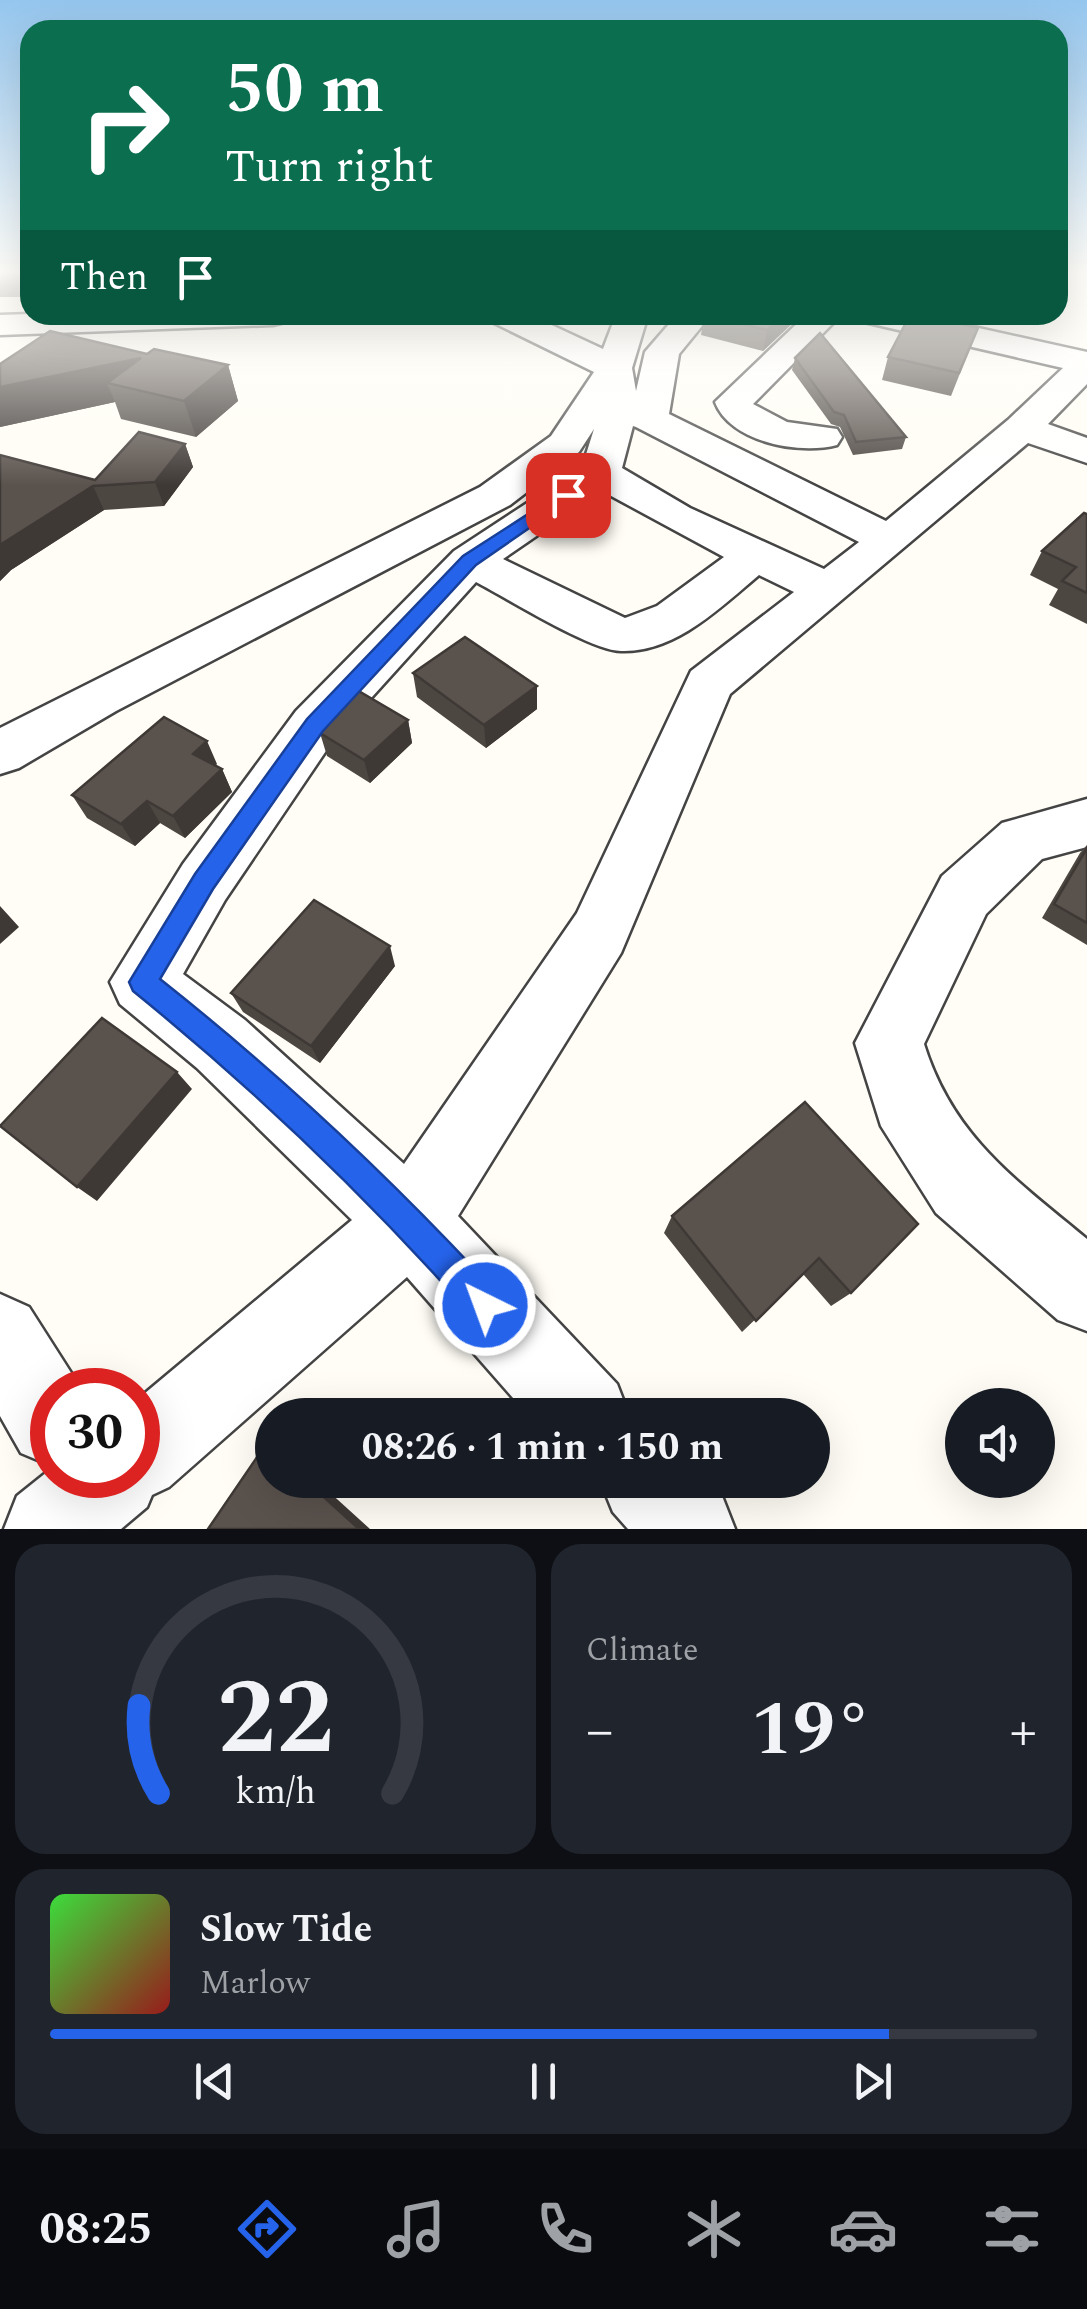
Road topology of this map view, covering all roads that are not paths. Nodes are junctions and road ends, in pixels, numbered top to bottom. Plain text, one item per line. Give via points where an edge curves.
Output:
1 (547, 343) edge
2 (631, 343) edge
3 (670, 343) edge
4 (795, 343) edge
5 (998, 343) edge
6 (1087, 364) edge
7 (628, 397) junction
8 (1022, 428) junction
9 (824, 437) dead end
10 (1087, 451) edge
11 (601, 474) junction
12 (890, 540) junction
13 (757, 554) junction
14 (470, 560) junction
15 (829, 590) junction
16 (0, 753) edge
17 (1087, 824) edge
18 (410, 1222) junction
19 (1087, 1291) edge
20 (0, 1336) edge
21 (30, 1384) edge
22 (570, 1398) edge
23 (160, 1427) edge
24 (661, 1498) edge
25 (689, 1529) edge

1 - 7 street
2 - 7 street
3 - 7 street
4 - 9 street via 734,402 739,415 780,433
5 - 6 street
6 - 8 street
7 - 11 street
7 - 12 street
7 - 16 street via 494,496
8 - 10 street
8 - 12 street
11 - 13 street
11 - 14 street
12 - 15 street
13 - 14 street via 640,636 618,635
13 - 15 street
14 - 18 street via 315,725 143,982 220,1044
15 - 18 street via 709,684 599,933
17 - 19 street via 1022,840 964,896 889,1042 906,1102 962,1186
18 - 22 street
18 - 23 street
20 - 21 street
24 - 25 street

